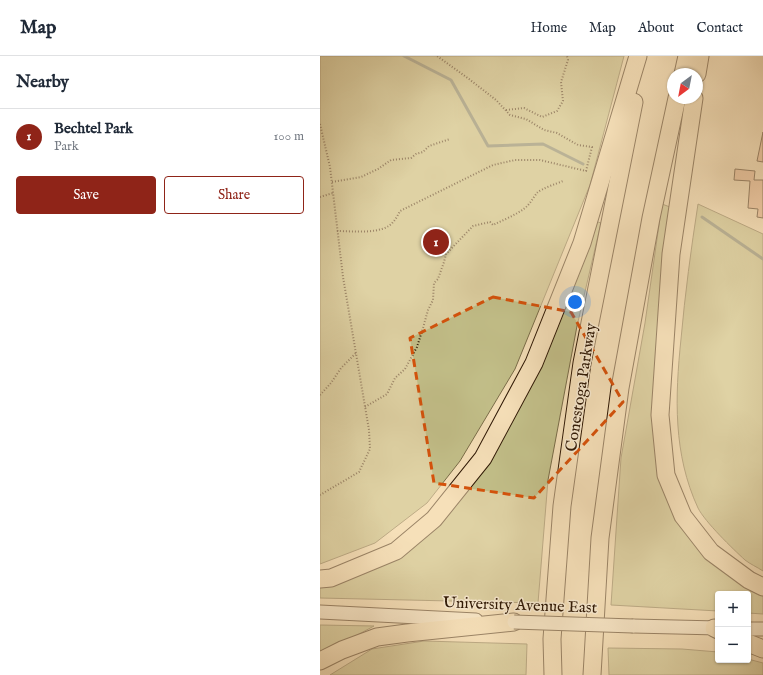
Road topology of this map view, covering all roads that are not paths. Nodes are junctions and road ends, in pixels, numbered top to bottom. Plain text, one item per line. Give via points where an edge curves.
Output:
1 (638, 56) edge
2 (643, 56) edge
3 (687, 56) edge
4 (700, 56) edge
5 (684, 68) edge
6 (698, 68) edge
7 (676, 104) edge
8 (693, 104) edge
9 (320, 579) edge
10 (763, 587) edge
11 (320, 612) edge
12 (514, 622) junction
13 (715, 628) edge
14 (751, 629) edge
15 (763, 629) edge
16 (552, 639) junction
17 (751, 644) edge
18 (763, 649) edge
19 (320, 661) edge
20 (541, 675) edge
21 (553, 675) edge
22 (592, 675) edge

1 - 9 highway via 582,243 534,364 483,458 434,519 396,551 331,578
2 - 16 highway, Conestoga Parkway via 582,363 562,506
3 - 5 highway
4 - 6 highway
7 - 22 highway via 651,218 620,388 600,538
8 - 10 highway via 671,254 660,415 666,475 683,516 711,552 749,580
11 - 12 main road, University Avenue East
12 - 13 main road, University Avenue East, bridge
12 - 19 highway via 377,637
14 - 15 main road
16 - 20 highway
16 - 21 highway, Conestoga Parkway
17 - 18 highway

